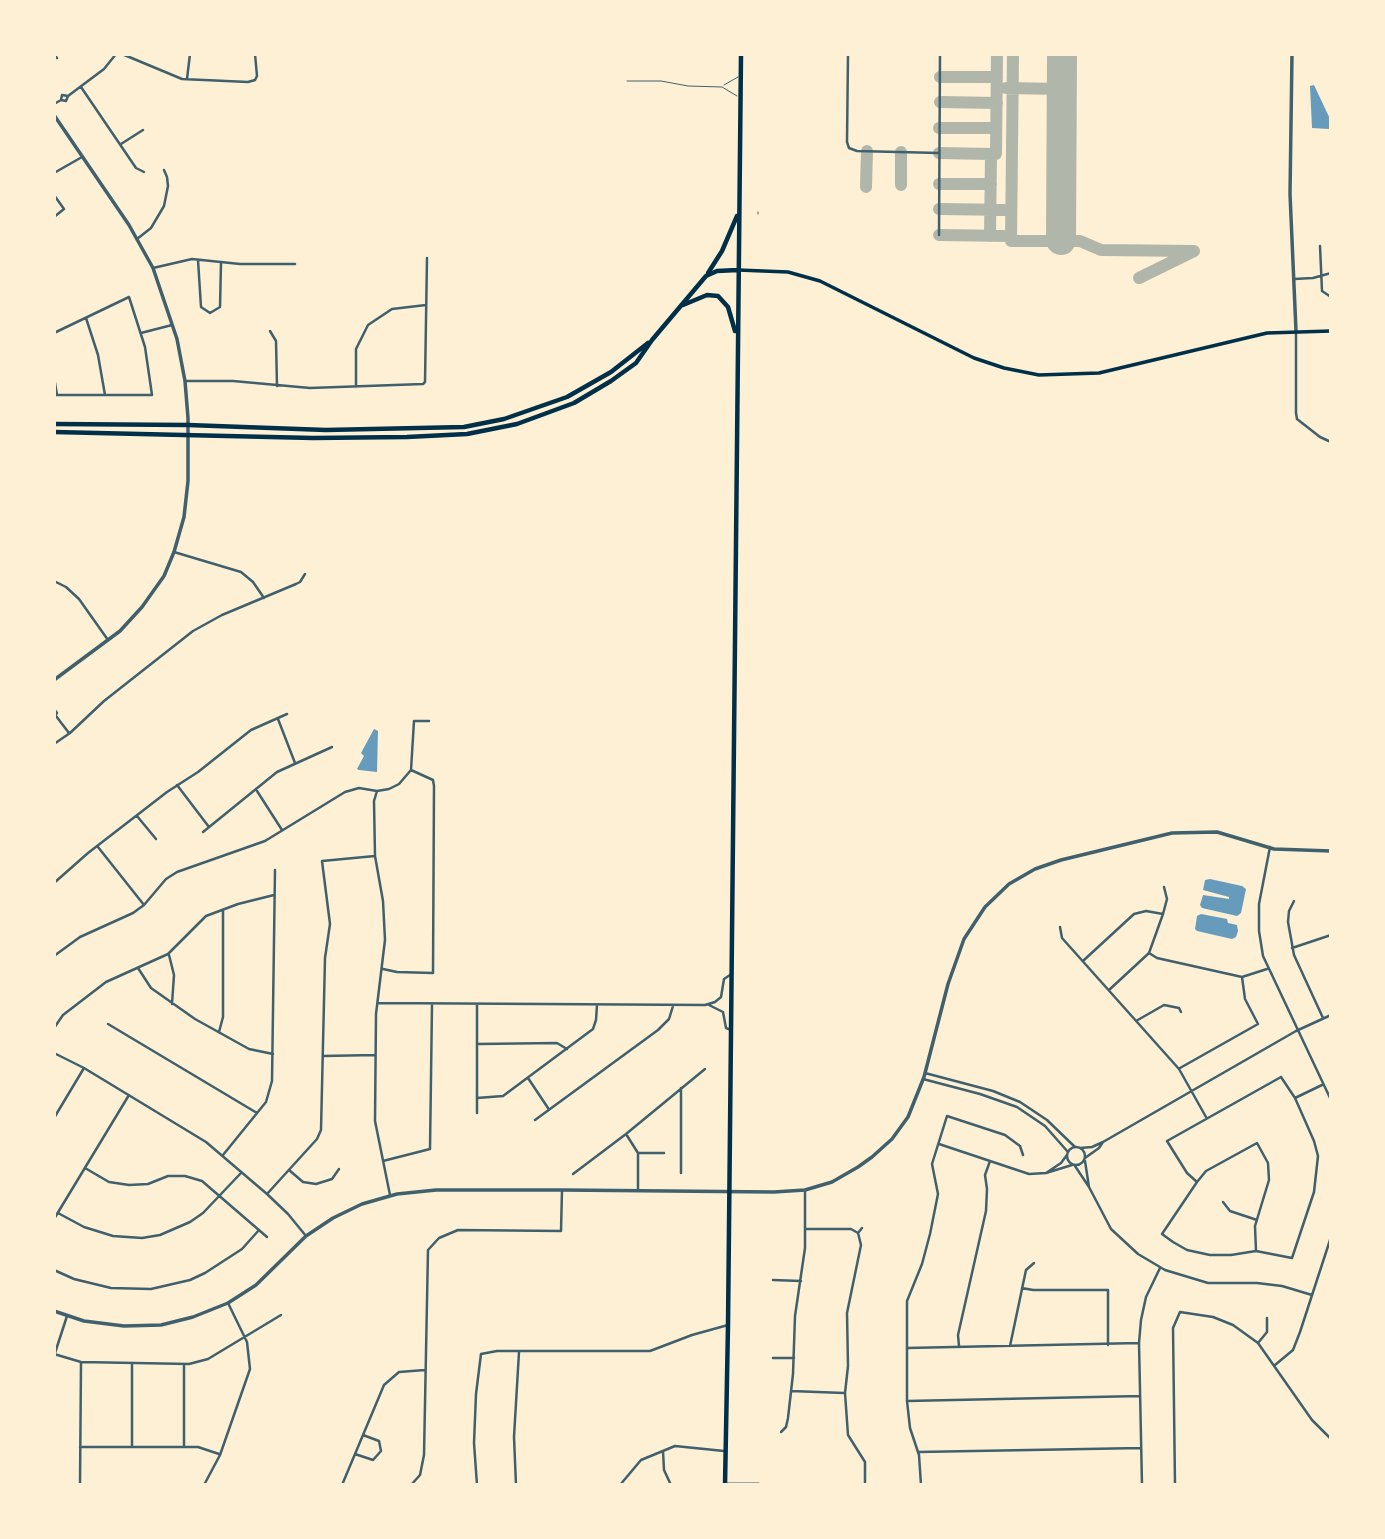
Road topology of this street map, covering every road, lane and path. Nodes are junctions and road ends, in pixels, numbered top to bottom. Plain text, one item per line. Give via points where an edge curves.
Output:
1 (116, 54) edge
2 (122, 54) edge
3 (190, 54) edge
4 (255, 54) edge
5 (741, 54) edge
6 (848, 54) edge
7 (940, 54) edge
8 (1292, 54) edge
9 (741, 76) junction
10 (187, 79) junction
11 (627, 81) dead end
12 (81, 87) junction
13 (722, 87) junction
14 (740, 97) junction
15 (54, 104) edge
16 (54, 115) edge
17 (143, 130) dead end
18 (121, 145) junction
19 (939, 153) junction
20 (82, 157) junction
21 (164, 170) dead end
22 (144, 172) dead end
23 (54, 173) edge
24 (54, 195) edge
25 (739, 212) junction
26 (54, 217) edge
27 (939, 235) dead end
28 (137, 239) junction
29 (1320, 246) dead end
30 (427, 258) dead end
31 (198, 260) junction
32 (221, 262) junction
33 (295, 264) dead end
34 (153, 268) junction
35 (738, 270) junction
36 (1331, 273) edge
37 (706, 276) junction
38 (1321, 277) junction
39 (1294, 279) junction
40 (1331, 297) edge
41 (426, 305) junction
42 (682, 306) junction
43 (86, 318) junction
44 (174, 324) junction
45 (270, 331) dead end
46 (1296, 331) junction
47 (1331, 331) edge
48 (141, 332) junction
49 (54, 333) edge
50 (652, 340) junction
51 (737, 341) junction
52 (629, 359) junction
53 (54, 377) edge
54 (185, 381) junction
55 (277, 386) junction
56 (356, 387) junction
57 (599, 388) junction
58 (55, 395) edge
59 (105, 395) junction
60 (54, 424) edge
61 (188, 425) junction
62 (54, 432) edge
63 (188, 434) junction
64 (1331, 442) edge
65 (174, 552) junction
66 (305, 574) dead end
67 (54, 581) edge
68 (264, 598) junction
69 (109, 641) junction
70 (54, 680) edge
71 (54, 709) edge
72 (287, 715) dead end
73 (55, 717) edge
74 (278, 719) junction
75 (429, 721) dead end
76 (70, 733) junction
77 (54, 744) edge
78 (332, 747) dead end
79 (296, 763) junction
80 (411, 771) junction
81 (177, 785) junction
82 (257, 790) junction
83 (377, 791) junction
84 (138, 816) junction
85 (209, 827) junction
86 (282, 830) junction
87 (203, 832) dead end
88 (156, 839) dead end
89 (98, 846) junction
90 (1270, 847) junction
91 (1331, 852) edge
92 (375, 856) junction
93 (275, 870) dead end
94 (54, 883) edge
95 (1164, 887) dead end
96 (275, 894) junction
97 (1294, 901) dead end
98 (144, 905) junction
99 (223, 909) junction
100 (1163, 914) junction
101 (1060, 927) dead end
102 (1331, 934) edge
103 (1293, 948) junction
104 (1149, 953) junction
105 (168, 954) junction
106 (54, 956) edge
107 (1083, 961) junction
108 (138, 968) junction
109 (382, 969) junction
110 (1267, 969) junction
111 (731, 975) junction
112 (1242, 977) junction
113 (1109, 990) junction
114 (172, 1003) junction
115 (378, 1003) junction
116 (432, 1004) junction
117 (477, 1004) junction
118 (597, 1005) junction
119 (705, 1005) junction
120 (673, 1006) junction
121 (1181, 1012) dead end
122 (1331, 1015) edge
123 (1323, 1018) junction
124 (1136, 1021) junction
125 (108, 1024) dead end
126 (54, 1028) edge
127 (731, 1030) junction
128 (1296, 1031) junction
129 (219, 1032) junction
130 (477, 1044) junction
131 (567, 1049) junction
132 (54, 1053) edge
133 (273, 1054) junction
134 (375, 1055) junction
135 (323, 1056) junction
136 (84, 1068) junction
137 (705, 1069) dead end
138 (1179, 1069) junction
139 (925, 1073) junction
140 (528, 1078) junction
141 (923, 1079) junction
142 (1322, 1085) junction
143 (681, 1088) junction
144 (1192, 1091) junction
145 (129, 1096) junction
146 (477, 1098) junction
147 (1295, 1098) junction
148 (1331, 1100) edge
149 (549, 1109) junction
150 (257, 1113) junction
151 (477, 1114) dead end
152 (1207, 1117) junction
153 (54, 1118) edge
154 (535, 1120) dead end
155 (626, 1134) junction
156 (1103, 1142) junction
157 (938, 1144) junction
158 (1075, 1147) junction
159 (1080, 1147) junction
160 (638, 1153) junction
161 (664, 1153) dead end
162 (1067, 1154) junction
163 (223, 1155) junction
164 (1023, 1155) dead end
165 (1085, 1159) junction
166 (383, 1161) junction
167 (990, 1161) junction
168 (1074, 1165) junction
169 (85, 1168) junction
170 (339, 1169) dead end
171 (289, 1170) junction
172 (241, 1173) junction
173 (681, 1173) dead end
174 (1046, 1173) junction
175 (573, 1174) dead end
176 (1197, 1182) junction
177 (1088, 1187) junction
178 (562, 1190) junction
179 (638, 1190) junction
180 (805, 1190) junction
181 (729, 1192) junction
182 (267, 1194) junction
183 (390, 1195) junction
184 (221, 1196) junction
185 (1223, 1202) dead end
186 (58, 1213) junction
187 (54, 1219) edge
188 (1257, 1220) junction
189 (862, 1228) dead end
190 (806, 1229) junction
191 (260, 1230) junction
192 (858, 1233) junction
193 (306, 1236) junction
194 (267, 1237) dead end
195 (1330, 1240) edge
196 (1256, 1251) junction
197 (1034, 1263) dead end
198 (1161, 1268) junction
199 (54, 1270) edge
200 (773, 1280) dead end
201 (801, 1281) junction
202 (1022, 1288) junction
203 (1312, 1295) junction
204 (228, 1303) junction
205 (54, 1311) edge
206 (281, 1315) dead end
207 (67, 1316) junction
208 (1267, 1318) dead end
209 (729, 1325) junction
210 (244, 1337) junction
211 (1331, 1340) edge
212 (1139, 1343) junction
213 (1258, 1343) junction
214 (1108, 1345) junction
215 (1010, 1346) junction
216 (959, 1347) junction
217 (907, 1348) junction
218 (519, 1352) junction
219 (55, 1354) edge
220 (773, 1358) dead end
221 (794, 1358) junction
222 (1331, 1359) edge
223 (81, 1362) junction
224 (132, 1364) junction
225 (184, 1364) junction
226 (1275, 1365) junction
227 (425, 1370) junction
228 (792, 1391) junction
229 (845, 1393) junction
230 (1140, 1396) junction
231 (907, 1401) junction
232 (781, 1432) dead end
233 (363, 1435) junction
234 (1331, 1439) edge
235 (132, 1446) junction
236 (80, 1447) junction
237 (184, 1447) junction
238 (1142, 1448) junction
239 (663, 1450) junction
240 (725, 1451) junction
241 (918, 1451) junction
242 (355, 1454) junction
243 (220, 1455) junction
244 (759, 1483) dead end
245 (725, 1484) edge
246 (80, 1485) edge
247 (204, 1485) edge
248 (342, 1485) edge
249 (411, 1485) edge
250 (477, 1485) edge
251 (516, 1485) edge
252 (620, 1485) edge
253 (671, 1485) edge
254 (865, 1485) edge
255 (921, 1485) edge
256 (1142, 1485) edge
257 (1175, 1485) edge

1 - 12 street
2 - 10 street
3 - 10 street
4 - 10 street via 257,79
5 - 9 main road
6 - 19 street via 847,142 851,149
7 - 19 street
8 - 39 street
9 - 13 lane
9 - 14 main road
11 - 13 lane
12 - 15 street via 66,101
12 - 18 street
13 - 14 lane
14 - 25 main road
16 - 20 street
17 - 18 street
18 - 22 street
19 - 27 street
20 - 23 street
20 - 28 street
21 - 28 street via 168,186 162,210
24 - 26 street via 64,209
25 - 35 main road
25 - 37 main road
28 - 34 street
29 - 38 street
30 - 41 street
31 - 32 street
31 - 32 street via 201,307 210,313 220,307
31 - 34 street
32 - 33 street
34 - 44 street
35 - 37 main road
35 - 46 main road via 808,276 974,358 1039,374 1099,373 1234,340
35 - 51 main road
36 - 38 street
37 - 42 main road
38 - 39 street
38 - 40 street via 1324,294
39 - 46 street
41 - 56 street via 392,309 374,319 361,334 356,349
41 - 56 street via 425,382
42 - 50 main road
42 - 51 main road via 707,295 720,297 728,307
43 - 48 street via 129,297
43 - 49 street
43 - 59 street
44 - 48 street
44 - 54 street
45 - 55 street via 277,347
46 - 47 main road
46 - 64 street via 1297,419
48 - 59 street via 152,395
50 - 52 main road
50 - 57 main road via 636,363
51 - 111 main road
52 - 57 main road
52 - 61 main road via 558,401 464,427 326,430
53 - 58 street
54 - 55 street
54 - 61 street
55 - 56 street
57 - 63 main road via 533,419 467,434 313,438
58 - 59 street
60 - 61 main road
61 - 63 street
62 - 63 main road
63 - 65 street via 187,499
65 - 68 street via 241,572
65 - 69 street via 151,596
66 - 68 street via 300,582
67 - 69 street via 79,599
68 - 76 street via 193,631
69 - 70 street
71 - 73 street
72 - 74 street
73 - 76 street
74 - 79 street
74 - 81 street via 251,730
75 - 80 street via 414,721
76 - 77 street
78 - 79 street
79 - 82 street
80 - 83 street via 389,789
80 - 109 street via 433,780 434,786 433,973
81 - 84 street
81 - 85 street
82 - 85 street
82 - 86 street
83 - 86 street via 359,788 345,792
83 - 92 street
84 - 88 street
84 - 89 street
85 - 87 street
86 - 98 street via 265,841 177,872
89 - 94 street
89 - 98 street
90 - 91 street
90 - 110 street via 1258,917
90 - 139 street via 1217,832 1172,833 1061,860 1009,884 985,907 964,939
92 - 109 street via 385,920
92 - 135 street via 322,861 330,924 324,958
93 - 96 street
95 - 100 street
96 - 99 street
96 - 133 street
97 - 103 street via 1289,911
98 - 106 street via 80,937
99 - 105 street via 206,916
99 - 129 street via 223,1017
100 - 104 street
100 - 107 street via 1134,914
101 - 107 street via 1062,937
102 - 103 street
103 - 123 street
104 - 112 street
104 - 113 street
105 - 108 street
105 - 114 street via 174,975
107 - 113 street
108 - 114 street via 151,988
108 - 126 street via 106,982 63,1015
109 - 115 street
110 - 112 street
110 - 128 street
111 - 119 street via 724,979 721,997
111 - 127 main road
112 - 138 street via 1245,999 1258,1024
113 - 124 street
114 - 129 street
115 - 116 street
115 - 134 street
116 - 117 street
116 - 166 street via 430,1149
117 - 118 street
117 - 130 street
118 - 120 street
118 - 131 street via 593,1029
119 - 120 street
119 - 127 street via 723,1012 726,1028
120 - 149 street via 658,1030
121 - 124 street via 1164,1005
122 - 123 street
123 - 128 street
124 - 138 street
125 - 150 street
127 - 181 main road
128 - 142 street
128 - 144 street
129 - 133 street via 248,1049
130 - 131 street via 557,1043
130 - 146 street
131 - 140 street
132 - 136 street
133 - 150 street via 270,1091
134 - 135 street
134 - 166 street via 375,1121
135 - 171 street via 321,1130
136 - 145 street
136 - 153 street
137 - 143 street
138 - 144 street
139 - 141 street
139 - 158 street via 1020,1102
140 - 146 street via 497,1098
140 - 149 street
141 - 162 street via 1017,1107 1045,1126
141 - 180 street via 908,1117 885,1146 841,1177
142 - 147 street
142 - 148 street
143 - 155 street
143 - 173 street
144 - 152 street
144 - 156 street
145 - 163 street
145 - 169 street
146 - 151 street
147 - 152 street via 1281,1077
147 - 196 street via 1318,1156 1314,1192 1292,1258
149 - 154 street
150 - 163 street
152 - 176 street via 1167,1141
155 - 160 street
155 - 175 street
156 - 159 street
156 - 165 street
157 - 164 street via 947,1116 1005,1135 1020,1146
157 - 167 street
157 - 217 street via 932,1164 938,1194 922,1264 907,1301
158 - 159 street
158 - 162 street
159 - 165 street
160 - 161 street
160 - 179 street
162 - 168 street
162 - 174 street
163 - 172 street
165 - 168 street
165 - 177 street
166 - 183 street
167 - 174 street via 1029,1174
167 - 216 street via 985,1175 986,1211
168 - 174 street
168 - 177 street
169 - 184 street via 109,1182 129,1185 185,1176 202,1181
169 - 186 street
170 - 171 street via 331,1179 316,1184
171 - 182 street
172 - 182 street
172 - 184 street
176 - 188 street via 1206,1171 1257,1143 1268,1163 1269,1180
176 - 196 street via 1162,1234 1187,1250 1210,1255
177 - 198 street via 1111,1229
178 - 179 street
178 - 183 street
178 - 227 street via 561,1231 458,1230 433,1244 427,1256
179 - 181 street
180 - 181 street
180 - 190 street
181 - 209 main road
182 - 193 street
183 - 193 street via 348,1210
184 - 186 street via 190,1222 142,1238 99,1233
184 - 191 street
185 - 188 street via 1230,1211
186 - 187 street
188 - 196 street
189 - 192 street
190 - 192 street
190 - 201 street
191 - 194 street
191 - 199 street via 242,1249 205,1273 162,1287 111,1288
192 - 229 street via 861,1245 847,1313
193 - 204 street via 256,1285
195 - 203 street
197 - 202 street via 1026,1270
198 - 203 street via 1208,1283 1257,1283
198 - 212 street via 1146,1297
200 - 201 street
201 - 221 street
202 - 214 street via 1108,1290
202 - 215 street
203 - 226 street via 1293,1350
204 - 207 street via 161,1325 106,1325
204 - 210 street
205 - 207 street
206 - 210 street
207 - 219 street
208 - 213 street via 1267,1332
209 - 218 street via 650,1351
209 - 240 main road
210 - 225 street via 208,1359
210 - 243 street via 250,1369
211 - 222 street
212 - 214 street
212 - 230 street
213 - 226 street
213 - 257 street via 1213,1317 1180,1312 1173,1328
214 - 215 street
215 - 216 street
216 - 217 street
217 - 231 street
218 - 250 street via 481,1354 474,1443
218 - 251 street via 513,1437
219 - 223 street
220 - 221 street
221 - 228 street
223 - 224 street
223 - 236 street
224 - 225 street
224 - 235 street
225 - 237 street
226 - 234 street via 1312,1420
227 - 233 street via 399,1371 388,1380
227 - 249 street via 424,1462
228 - 229 street
228 - 232 street via 786,1427
229 - 254 street via 848,1435 865,1462
230 - 231 street
230 - 238 street
231 - 241 street
233 - 242 street
233 - 242 street via 379,1441 381,1451 373,1460
235 - 236 street
235 - 237 street
236 - 246 street
237 - 243 street
238 - 241 street
238 - 256 street
239 - 240 street via 679,1445
239 - 252 street via 641,1460
239 - 253 street
240 - 245 main road
241 - 255 street
242 - 248 street
243 - 247 street
244 - 245 lane

